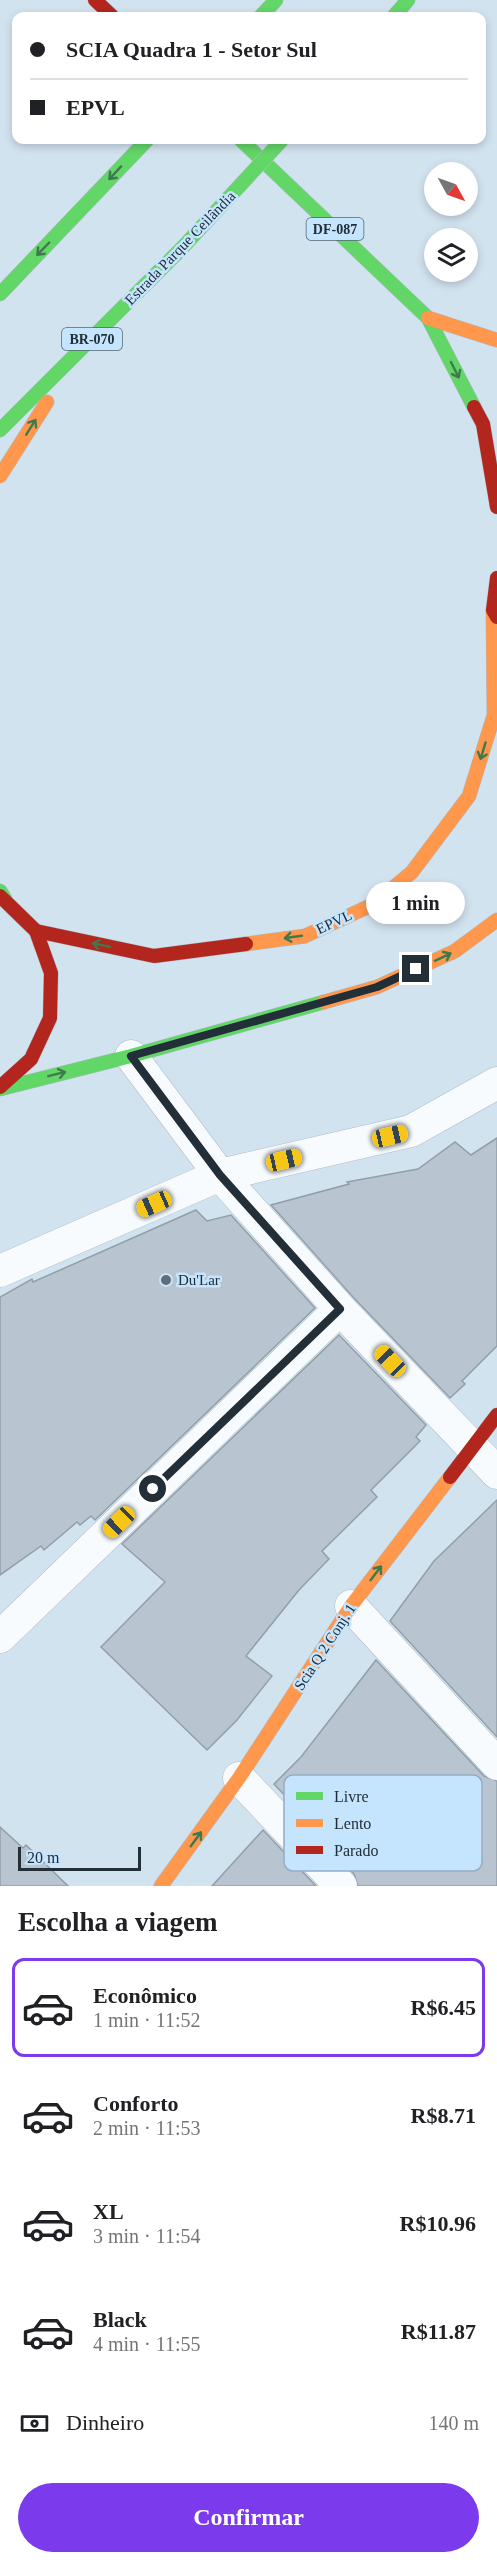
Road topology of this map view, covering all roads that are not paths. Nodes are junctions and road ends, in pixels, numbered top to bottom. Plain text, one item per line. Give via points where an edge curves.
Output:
1 (95, 0) edge
2 (276, 0) edge
3 (408, 0) edge
4 (108, 12) edge
5 (265, 12) edge
6 (398, 12) edge
7 (143, 144) edge
8 (245, 144) edge
9 (278, 144) edge
10 (1, 293) edge
11 (428, 318) junction
12 (497, 340) edge
13 (79, 351) junction
14 (0, 430) edge
15 (0, 476) edge
16 (497, 507) edge
17 (497, 578) edge
18 (495, 614) edge
19 (2, 895) edge
20 (497, 920) edge
21 (36, 931) junction
22 (131, 1056) junction
23 (497, 1083) edge
24 (0, 1088) edge
25 (220, 1175) junction
26 (0, 1271) edge
27 (340, 1309) junction
28 (497, 1415) edge
29 (473, 1447) junction
30 (497, 1473) edge
31 (351, 1606) junction
32 (0, 1637) edge
33 (497, 1764) edge
34 (239, 1778) junction
35 (284, 1826) edge
36 (327, 1871) edge
37 (161, 1886) edge
38 (341, 1886) edge

1 - 4 main road
2 - 5 main road
3 - 6 main road
7 -> 10 main road
8 - 11 main road, DF-087
9 - 13 main road, Estrada Parque Ceilândia / BR-070, bridge
11 - 12 main road, DF-087
11 -> 16 main road, DF-087 via 483,424
13 - 14 main road, Estrada Parque Ceilândia / BR-070
15 -> 13 main road
17 - 18 main road, EPVL
18 -> 21 main road, EPVL via 494,716 469,796 412,872 374,904 305,936 154,956
19 - 21 main road
22 -> 20 main road via 377,987 455,951
21 - 24 main road via 51,973 50,1018 31,1059
24 -> 22 main road
22 - 25 street
23 - 25 street via 411,1131
25 - 26 street
25 - 27 street
27 - 29 street
27 - 32 street
28 - 29 main road, Scia Q 2 Conj. 1
29 - 30 street
31 -> 29 main road, Scia Q 2 Conj. 1
31 - 33 street
31 - 34 main road, Scia Q 2 Conj. 1
34 - 35 street
37 -> 34 main road, Scia Q 2 Conj. 1
36 - 38 street

